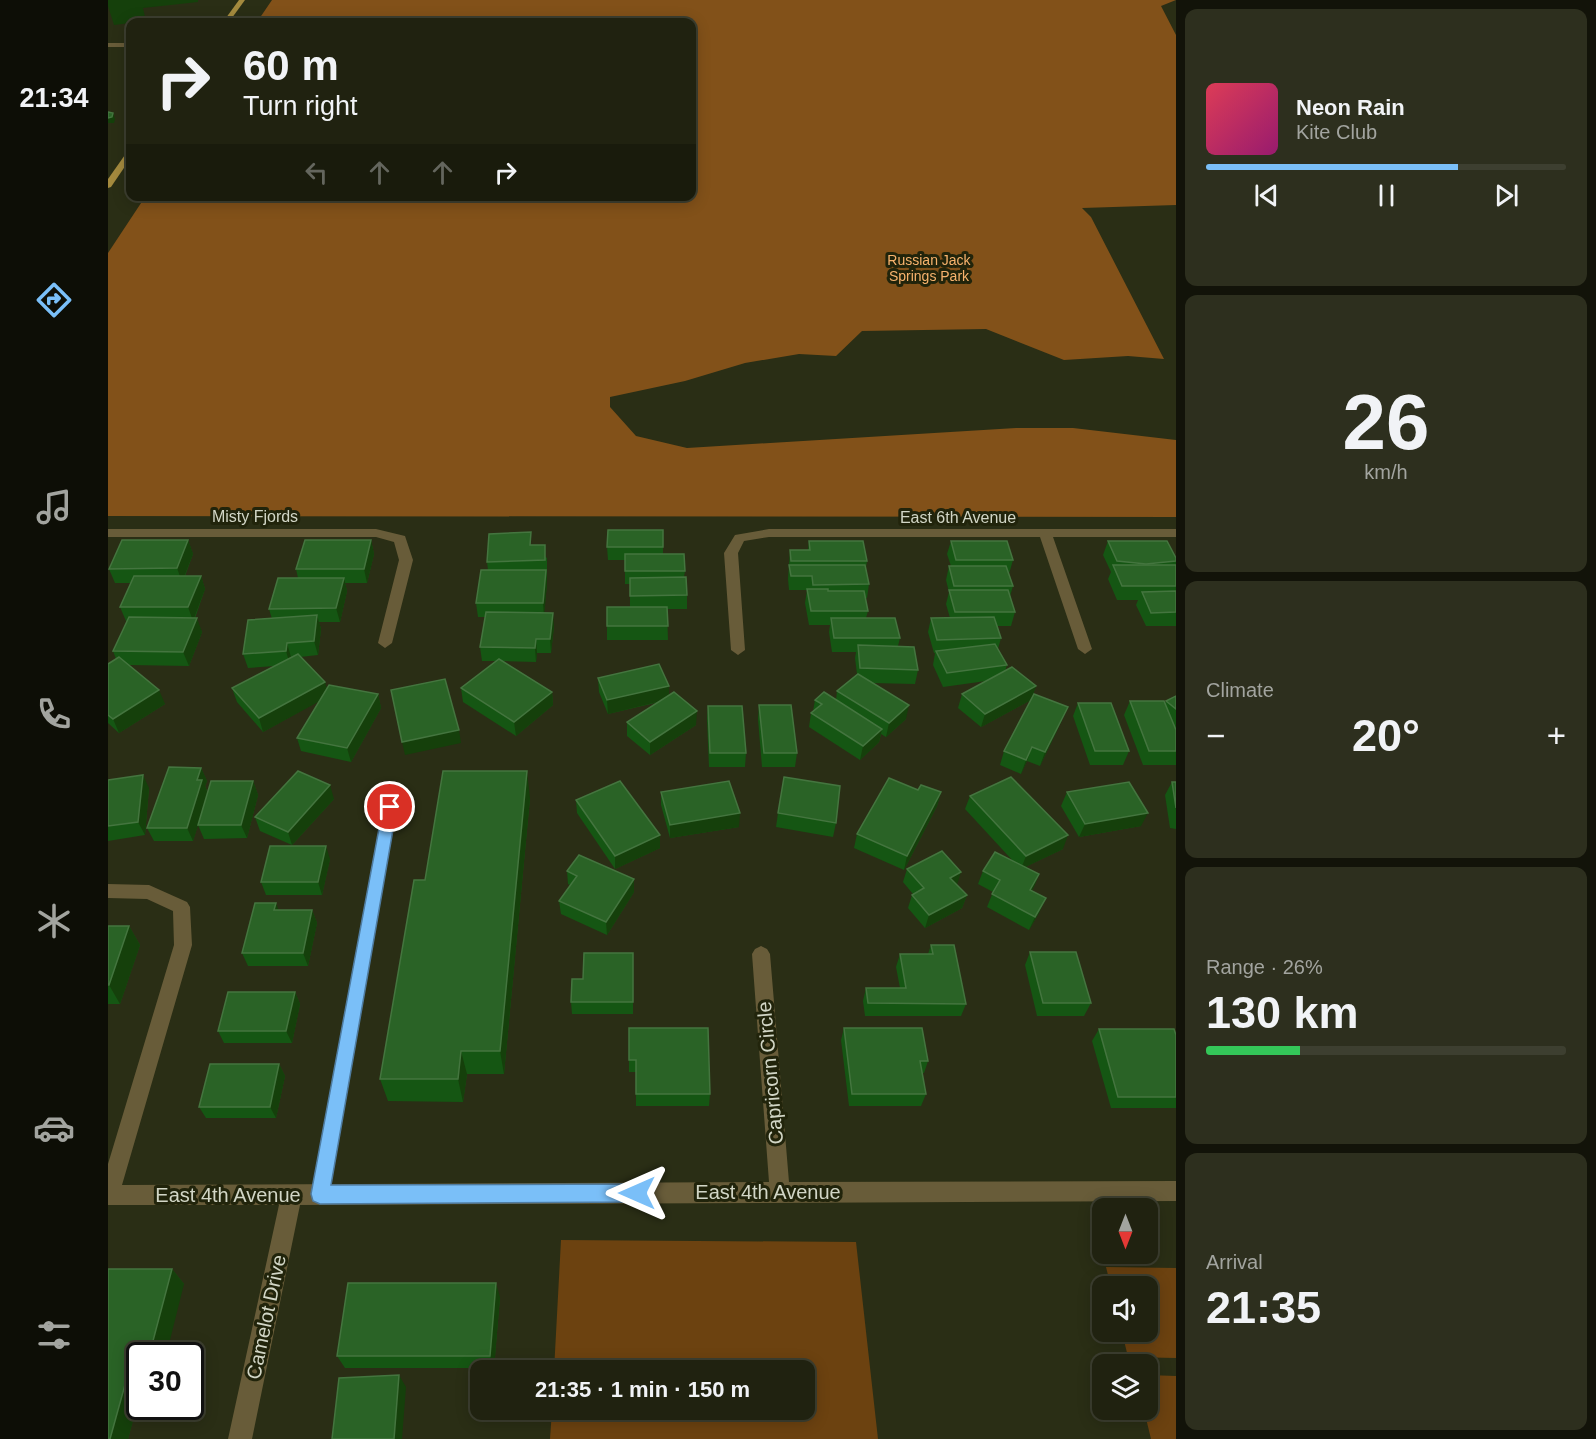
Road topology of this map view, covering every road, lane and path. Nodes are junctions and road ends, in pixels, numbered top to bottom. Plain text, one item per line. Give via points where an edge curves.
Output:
1 (242, 0) edge
2 (229, 18) edge
3 (108, 45) edge
4 (126, 45) edge
5 (126, 160) edge
6 (108, 185) edge
7 (108, 533) edge
8 (1045, 533) junction
9 (1176, 533) edge
10 (385, 643) dead end
11 (1085, 649) dead end
12 (738, 650) dead end
13 (390, 807) dead end
14 (108, 891) edge
15 (761, 954) dead end
16 (1176, 1191) edge
17 (780, 1192) junction
18 (292, 1194) junction
19 (320, 1194) junction
20 (109, 1195) edge
21 (240, 1439) edge

1 - 2 main road
3 - 4 street
5 - 6 main road
7 - 10 street, Misty Fjords via 376,533 400,539 406,560
8 - 9 street, East 6th Avenue
8 - 11 street
8 - 12 street, East 6th Avenue via 769,533 740,538 731,553
13 - 19 lane
14 - 20 street via 149,891 181,907 183,945
15 - 17 street, Capricorn Circle
16 - 17 street, East 4th Avenue
17 - 19 street, East 4th Avenue
18 - 19 street, East 4th Avenue
18 - 20 street, East 4th Avenue
18 - 21 street, Camelot Drive

